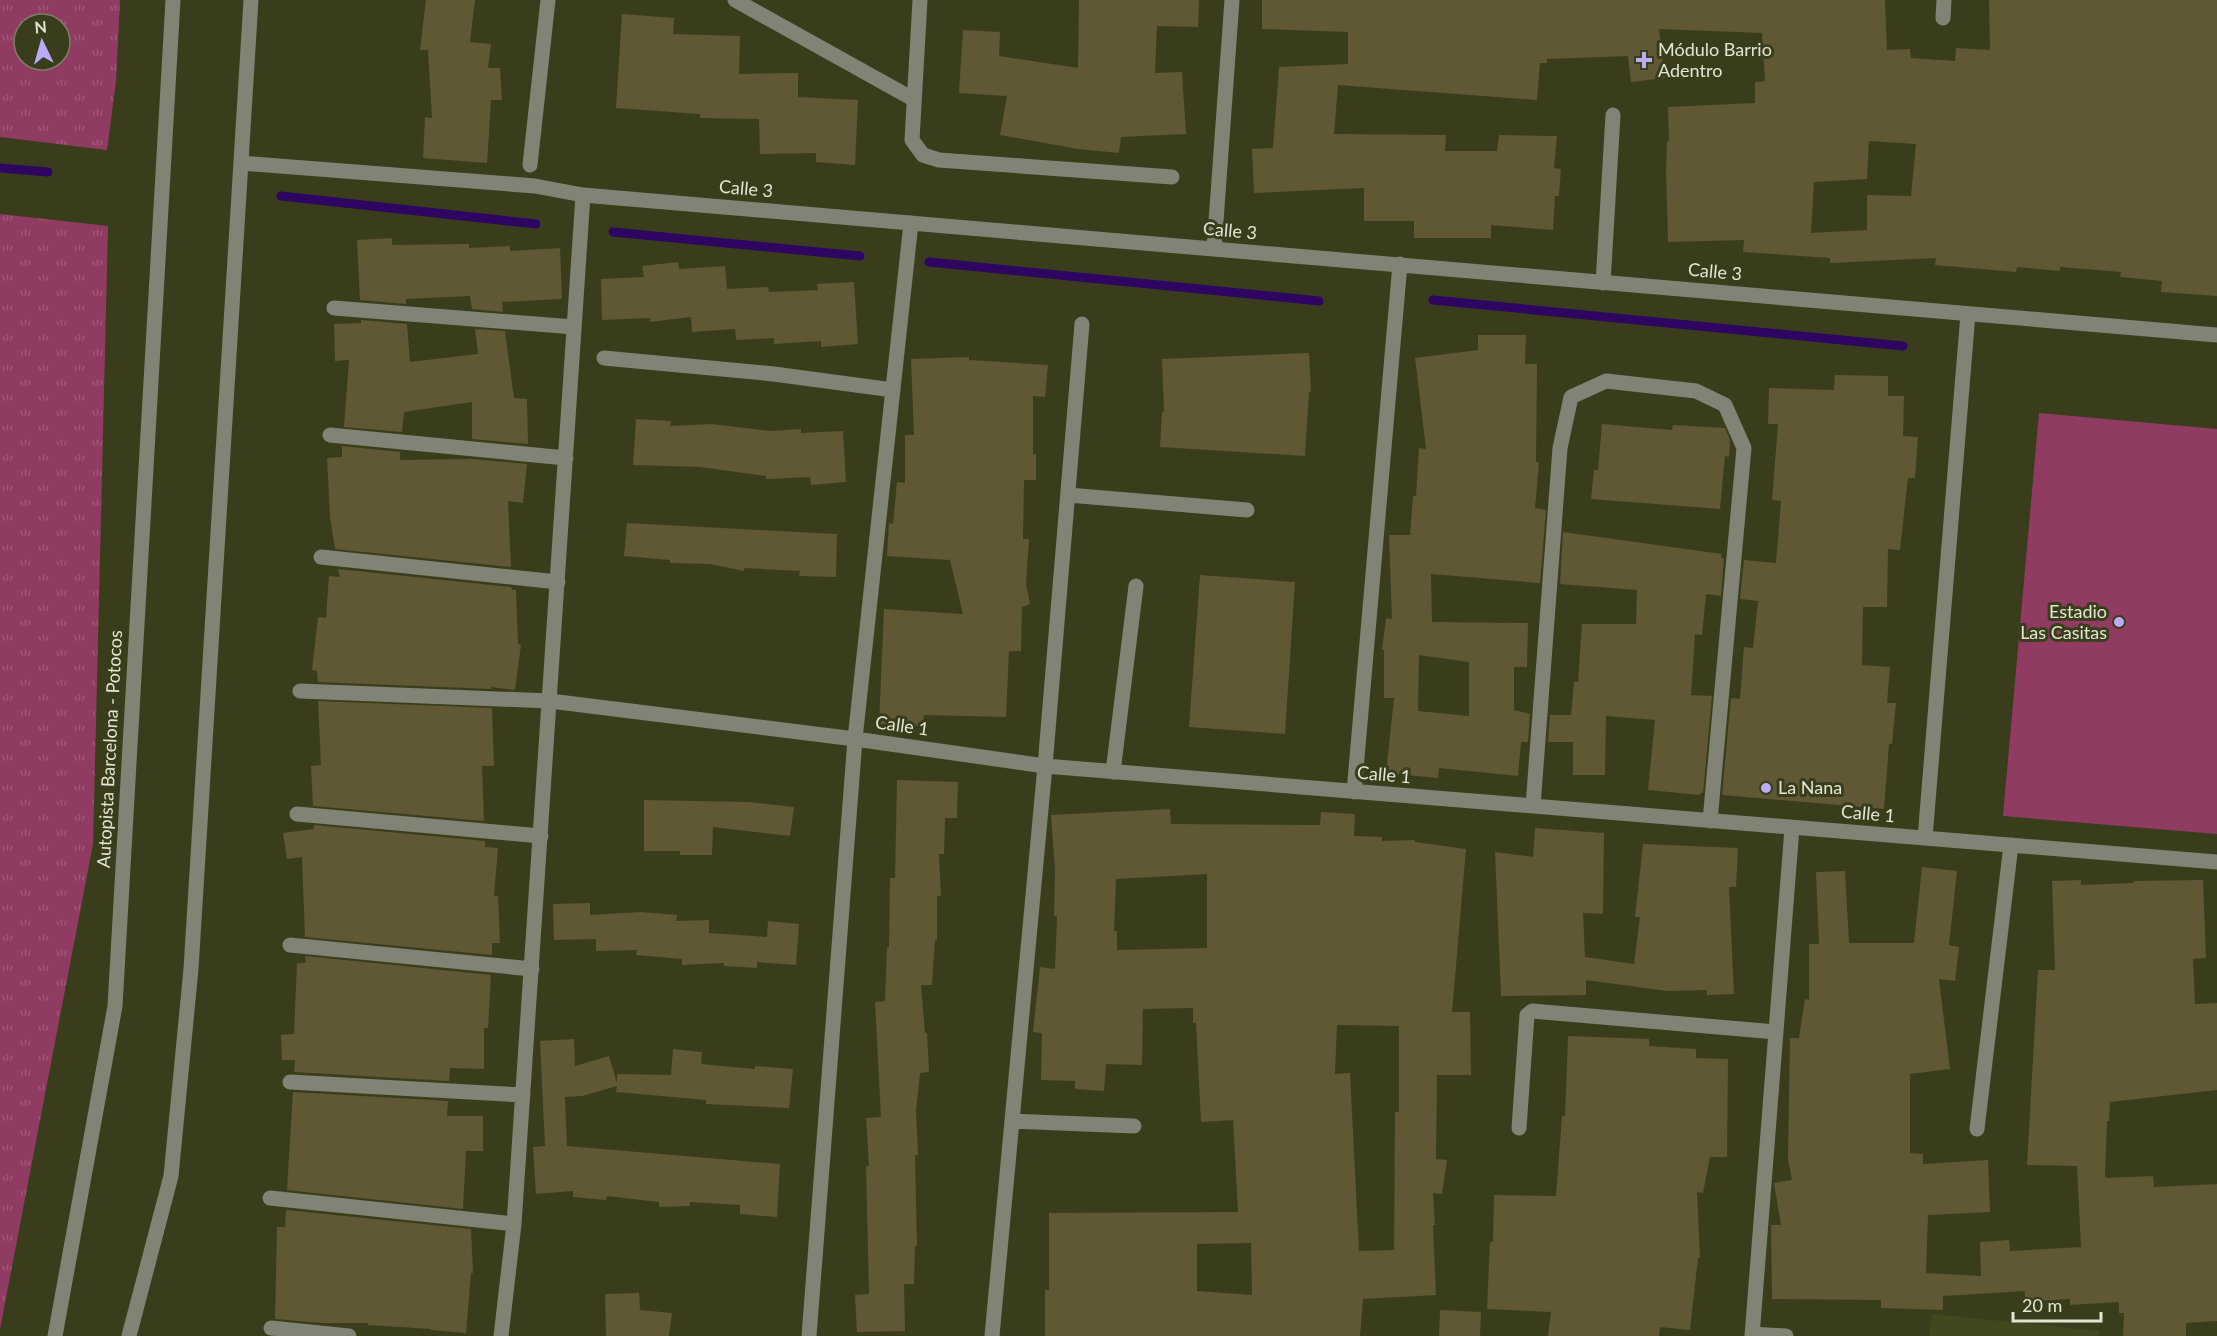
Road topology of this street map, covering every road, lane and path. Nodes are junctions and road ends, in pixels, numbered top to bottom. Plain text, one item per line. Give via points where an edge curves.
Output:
1 (173, 0) edge
2 (251, 0) edge
3 (548, 0) edge
4 (735, 0) edge
5 (920, 0) edge
6 (1232, 0) edge
7 (1944, 0) edge
8 (1943, 18) dead end
9 (913, 99) junction
10 (1613, 114) dead end
11 (241, 163) junction
12 (530, 165) dead end
13 (1172, 177) dead end
14 (583, 195) junction
15 (911, 223) junction
16 (1214, 249) junction
17 (1400, 264) junction
18 (1604, 283) junction
19 (334, 308) dead end
20 (1968, 314) junction
21 (1082, 324) dead end
22 (574, 327) junction
23 (2217, 335) edge
24 (604, 358) dead end
25 (893, 390) junction
26 (330, 435) dead end
27 (566, 458) junction
28 (1068, 495) junction
29 (1247, 510) dead end
30 (321, 557) dead end
31 (558, 582) junction
32 (1136, 586) dead end
33 (300, 691) dead end
34 (550, 701) junction
35 (855, 739) junction
36 (1045, 766) junction
37 (1113, 772) junction
38 (1354, 792) junction
39 (1533, 807) junction
40 (297, 814) dead end
41 (1710, 821) junction
42 (1792, 828) junction
43 (541, 836) junction
44 (1925, 838) junction
45 (2011, 845) junction
46 (2217, 862) edge
47 (290, 945) dead end
48 (532, 969) junction
49 (1776, 1032) junction
50 (290, 1082) dead end
51 (523, 1095) junction
52 (1012, 1121) junction
53 (1134, 1126) dead end
54 (1519, 1128) dead end
55 (1977, 1129) dead end
56 (270, 1198) dead end
57 (514, 1224) junction
58 (271, 1328) dead end
59 (1752, 1335) edge
60 (55, 1336) edge
61 (129, 1336) edge
62 (349, 1336) edge
63 (501, 1336) edge
64 (808, 1336) edge
65 (992, 1336) edge
66 (1786, 1336) edge

1 - 60 street, Autopista Barcelona - Potocos via 115,1006
2 - 11 street
3 - 12 street
4 - 9 street
5 - 9 street
6 - 16 street
7 - 8 street
9 - 13 street via 912,140 923,154 939,160
10 - 18 street
11 - 14 street, Calle 3 via 535,186
11 - 61 street via 190,981 171,1176
14 - 15 street, Calle 3
14 - 22 street
15 - 16 street, Calle 3
15 - 25 street
16 - 17 street, Calle 3
17 - 18 street, Calle 3
17 - 38 street
18 - 20 street, Calle 3
19 - 22 street
20 - 23 street, Calle 3
20 - 44 street
21 - 28 street
22 - 27 street
24 - 25 street
25 - 35 street
26 - 27 street
27 - 31 street
28 - 29 street
28 - 36 street
30 - 31 street
31 - 34 street
32 - 37 street
33 - 34 street, Calle 1
34 - 35 street, Calle 1
34 - 43 street
35 - 36 street, Calle 1
35 - 64 street
36 - 37 street, Calle 1
36 - 52 street
37 - 38 street, Calle 1
38 - 39 street, Calle 1
39 - 41 street, Calle 1
39 - 41 street via 1560,448 1571,397 1606,381 1696,391 1725,405 1744,448
40 - 43 street
41 - 42 street, Calle 1
42 - 44 street, Calle 1
42 - 49 street
43 - 48 street
44 - 45 street, Calle 1
45 - 46 street, Calle 1
45 - 55 street
47 - 48 street
48 - 51 street
49 - 54 street via 1532,1011 1526,1021
49 - 59 street
50 - 51 street
51 - 57 street
52 - 53 street
52 - 65 street
56 - 57 street
57 - 63 street
58 - 62 street
59 - 66 street

